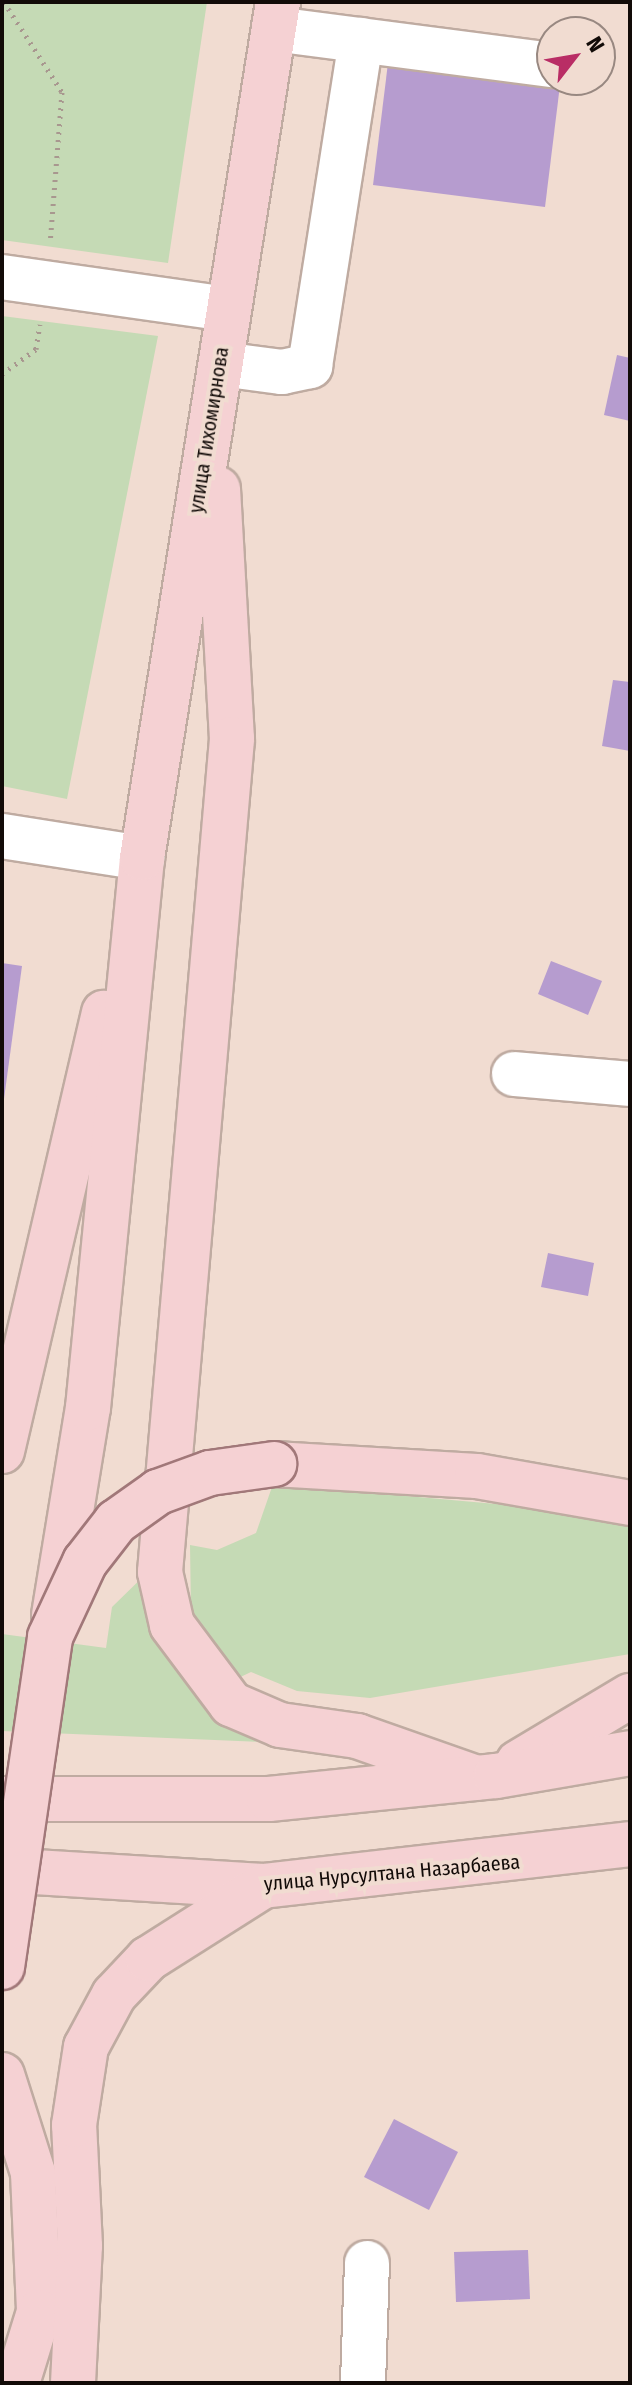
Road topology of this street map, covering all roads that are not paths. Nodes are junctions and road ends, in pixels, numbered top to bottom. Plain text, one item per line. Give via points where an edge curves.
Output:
1 (276, 16) edge
2 (361, 40) junction
3 (536, 63) edge
4 (2, 277) edge
5 (227, 309) junction
6 (221, 364) junction
7 (212, 414) junction
8 (2, 836) edge
9 (142, 858) junction
10 (514, 1074) dead end
11 (630, 1084) edge
12 (2, 1451) edge
13 (630, 1503) edge
14 (50, 1637) junction
15 (630, 1696) edge
16 (630, 1753) edge
17 (486, 1777) junction
18 (2, 1799) edge
19 (610, 1848) edge
20 (2, 1870) edge
21 (263, 1886) junction
22 (2, 1967) edge
23 (2, 2075) edge
24 (367, 2263) dead end
25 (17, 2383) edge
26 (73, 2383) edge
27 (363, 2383) edge

1 - 2 street
1 - 5 main road, улица Тихомирнова
2 - 3 street
2 - 6 street via 310,366 282,372
4 - 5 street
5 - 6 main road, улица Тихомирнова
6 - 7 main road, улица Тихомирнова
7 - 9 main road, улица Тихомирнова
7 - 17 main road via 232,739 160,1572 172,1625 231,1704 280,1725 357,1736
8 - 9 street
9 - 12 main road via 10,1399
9 - 14 main road, bridge via 88,1408
10 - 11 street
13 - 14 main road, bridge via 477,1476 274,1464 210,1473 158,1492 116,1522 85,1562
14 - 22 main road, bridge
15 - 17 main road
16 - 17 main road
17 - 18 main road via 269,1799
19 - 21 main road, улица Нурсултана Назарбаева
20 - 21 main road, улица Нурсултана Назарбаева
21 - 26 main road via 148,1959 114,1995 86,2047 74,2125 80,2246
23 - 25 main road via 33,2173 39,2312
24 - 27 street

